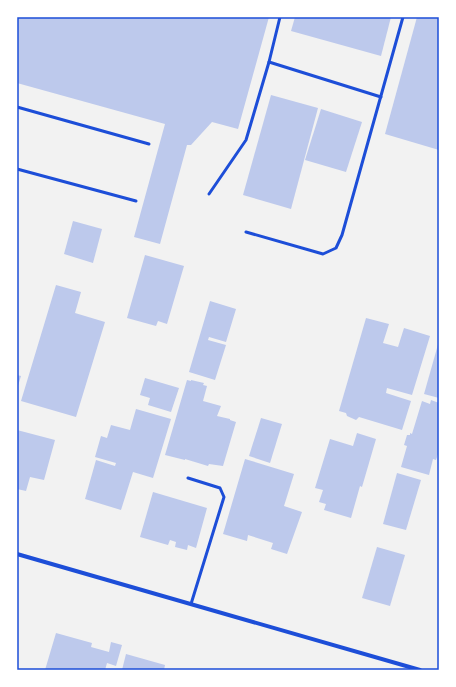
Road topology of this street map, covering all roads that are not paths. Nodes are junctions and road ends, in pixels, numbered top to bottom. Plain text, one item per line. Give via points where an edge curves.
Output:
1 (280, 17) edge
2 (403, 17) edge
3 (269, 62) junction
4 (381, 97) junction
5 (17, 107) edge
6 (149, 144) dead end
7 (17, 169) edge
8 (209, 194) dead end
9 (136, 202) dead end
10 (246, 232) dead end
11 (188, 478) dead end
12 (17, 554) edge
13 (191, 604) junction
14 (420, 670) edge

1 - 3 lane
2 - 4 lane
3 - 4 lane
3 - 8 lane via 246,140
4 - 10 lane via 342,235 336,248 323,254
5 - 6 lane
7 - 9 lane
11 - 13 lane via 220,488 224,497
12 - 13 street
13 - 14 street

